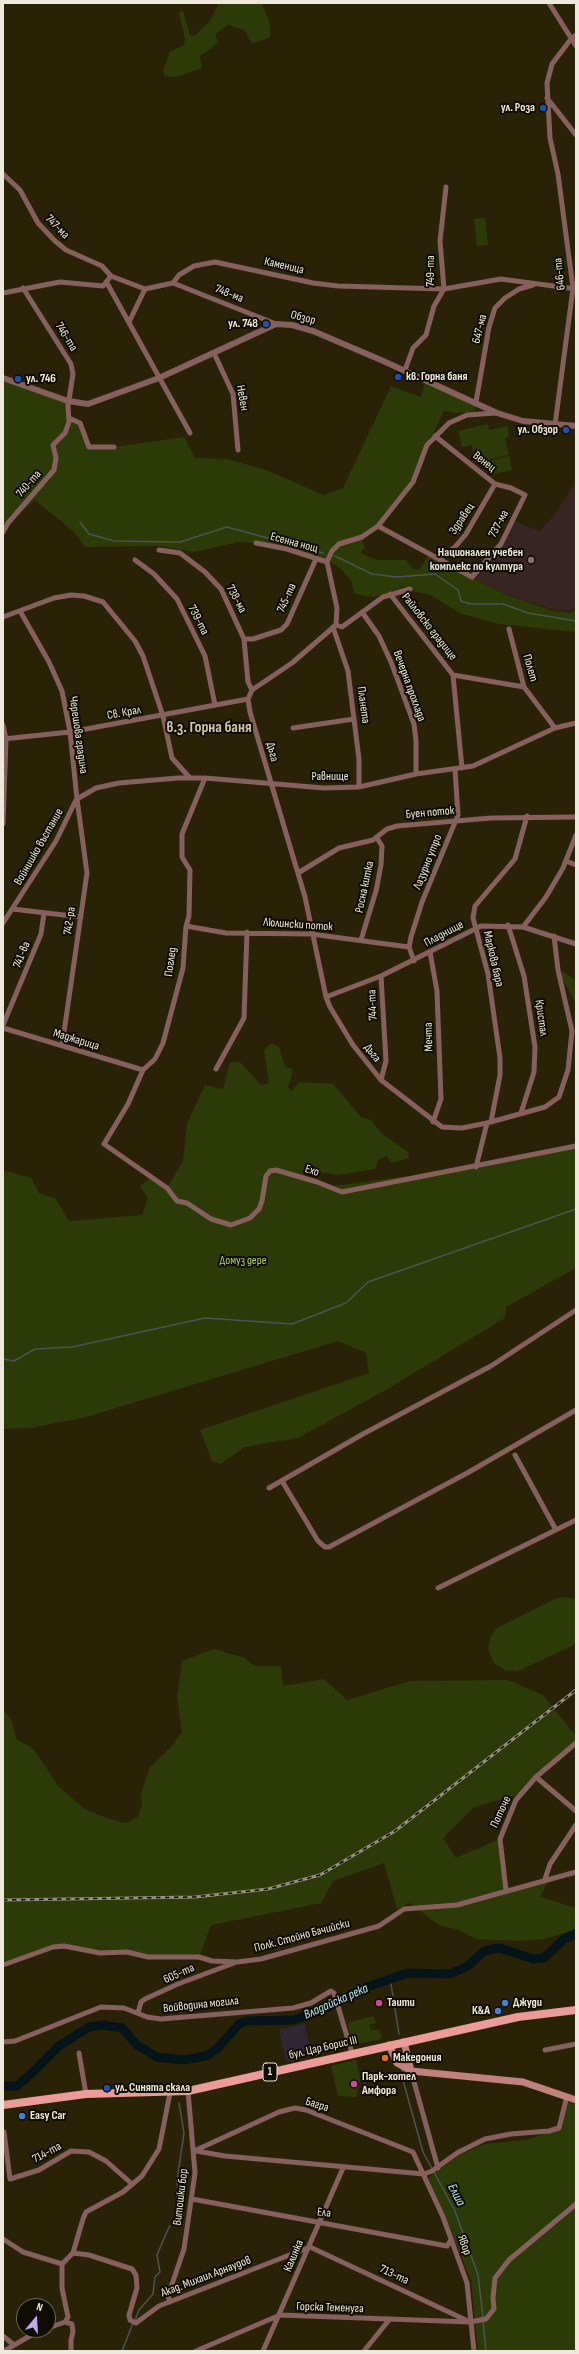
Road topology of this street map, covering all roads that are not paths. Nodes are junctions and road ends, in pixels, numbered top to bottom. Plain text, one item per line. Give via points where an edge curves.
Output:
1 (549, 3) edge
2 (576, 35) edge
3 (571, 39) junction
4 (576, 46) edge
5 (547, 98) junction
6 (576, 135) edge
7 (3, 174) edge
8 (446, 187) dead end
9 (112, 276) junction
10 (108, 283) junction
11 (173, 283) junction
12 (535, 285) junction
13 (23, 288) junction
14 (574, 288) edge
15 (145, 289) junction
16 (444, 289) junction
17 (3, 293) edge
18 (129, 322) junction
19 (276, 324) junction
20 (214, 352) junction
21 (405, 370) junction
22 (3, 378) edge
23 (159, 378) junction
24 (68, 401) junction
25 (476, 402) junction
26 (497, 413) junction
27 (70, 418) junction
28 (555, 425) junction
29 (576, 426) edge
30 (190, 433) dead end
31 (435, 436) junction
32 (114, 447) dead end
33 (238, 450) dead end
34 (495, 484) junction
35 (525, 495) joint
36 (378, 526) junction
37 (3, 532) edge
38 (256, 543) dead end
39 (159, 550) dead end
40 (316, 559) junction
41 (439, 559) junction
42 (135, 560) dead end
43 (327, 562) junction
44 (410, 589) dead end
45 (390, 594) junction
46 (20, 612) junction
47 (362, 612) junction
48 (3, 617) edge
49 (334, 626) junction
50 (510, 629) dead end
51 (244, 639) junction
52 (453, 675) junction
53 (524, 687) junction
54 (252, 690) junction
55 (248, 699) junction
56 (215, 705) junction
57 (163, 716) junction
58 (354, 719) junction
59 (576, 723) edge
60 (3, 725) edge
61 (293, 728) dead end
62 (556, 728) junction
63 (70, 732) junction
64 (5, 739) edge
65 (462, 768) junction
66 (454, 769) junction
67 (416, 774) junction
68 (190, 778) junction
69 (205, 778) junction
70 (270, 785) junction
71 (359, 787) junction
72 (77, 799) junction
73 (3, 814) edge
74 (527, 816) junction
75 (576, 817) edge
76 (456, 821) junction
77 (3, 824) edge
78 (576, 835) edge
79 (377, 838) junction
80 (566, 861) junction
81 (576, 865) edge
82 (298, 873) junction
83 (12, 909) junction
84 (44, 913) junction
85 (81, 917) junction
86 (3, 923) edge
87 (508, 925) junction
88 (186, 926) junction
89 (523, 927) junction
90 (476, 928) junction
91 (247, 932) junction
92 (311, 934) junction
93 (554, 936) junction
94 (361, 940) junction
95 (576, 944) edge
96 (409, 947) junction
97 (430, 952) junction
98 (414, 961) junction
99 (382, 976) junction
100 (326, 997) junction
101 (3, 1025) edge
102 (3, 1028) edge
103 (62, 1046) junction
104 (216, 1069) dead end
105 (143, 1070) junction
106 (382, 1080) junction
107 (521, 1114) junction
108 (433, 1122) junction
109 (489, 1123) junction
110 (106, 1138) joint
111 (576, 1146) edge
112 (476, 1167) junction
113 (575, 1312) edge
114 (576, 1410) edge
115 (515, 1455) dead end
116 (282, 1481) junction
117 (269, 1488) dead end
118 (576, 1520) edge
119 (556, 1530) junction
120 (438, 1588) dead end
121 (576, 1743) edge
122 (536, 1777) junction
123 (576, 1810) edge
124 (576, 1825) edge
125 (576, 1872) edge
126 (545, 1879) junction
127 (506, 1890) junction
128 (237, 1962) junction
129 (3, 1965) edge
130 (576, 2010) edge
131 (138, 2014) junction
132 (3, 2042) edge
133 (404, 2042) junction
134 (576, 2044) edge
135 (389, 2045) junction
136 (545, 2050) dead end
137 (79, 2053) dead end
138 (352, 2053) junction
139 (405, 2068) junction
140 (188, 2091) junction
141 (170, 2093) junction
142 (86, 2094) junction
143 (567, 2096) junction
144 (576, 2100) edge
145 (3, 2105) edge
146 (4, 2132) dead end
147 (194, 2150) junction
148 (413, 2152) joint
149 (343, 2168) junction
150 (438, 2168) junction
151 (424, 2174) junction
152 (132, 2184) junction
153 (192, 2199) junction
154 (576, 2204) edge
155 (319, 2222) junction
156 (3, 2239) edge
157 (451, 2240) junction
158 (310, 2247) junction
159 (74, 2253) junction
160 (62, 2264) junction
161 (170, 2302) junction
162 (280, 2315) junction
163 (389, 2320) junction
164 (65, 2322) junction
165 (470, 2322) junction
166 (56, 2325) edge
167 (3, 2336) edge
168 (26, 2338) edge
169 (14, 2345) junction
170 (4, 2351) edge
171 (71, 2351) edge
172 (196, 2351) edge
173 (263, 2351) edge
174 (364, 2351) edge
175 (474, 2351) edge

1 - 3 street
2 - 3 street, 646-та
3 - 4 street
3 - 5 street, 646-та via 552,64 547,83
5 - 6 street
5 - 14 street, 646-та via 550,138 558,174
7 - 9 street, 747-ма via 20,190 38,223 55,241 66,250 97,263
8 - 16 street, 749-та via 440,241
9 - 10 street
9 - 15 street
10 - 13 street via 103,286 60,282
10 - 18 street
11 - 15 street, Каменица
11 - 16 street, Каменица via 179,275 194,266 214,262 326,285
11 - 19 street, 748-ма
12 - 14 street, Каменица
12 - 16 street, Каменица via 501,279
12 - 25 street, 647-ма via 518,289 495,308 489,327
13 - 17 street
13 - 24 street, 746-та via 71,364 73,374
14 - 28 street, 646-та
15 - 18 street
16 - 21 street, 749-та via 434,306 426,335 413,348
18 - 23 street
19 - 20 street, Обзор
19 - 21 street, Обзор via 313,331
20 - 23 street, Обзор
20 - 33 street, Невен via 234,394
21 - 25 street, Обзор
22 - 24 street, Обзор
23 - 24 street, Обзор via 88,404
23 - 30 street
24 - 27 street
25 - 26 street, Обзор
26 - 28 street, Обзор via 524,421
26 - 31 street via 467,415 449,423
27 - 32 street via 80,423 89,447
27 - 37 street, 740-та via 68,429 53,445 56,458 54,470
28 - 29 street, Обзор
31 - 34 street, Венец
31 - 36 street via 427,445 413,482
34 - 35 street, Венец
34 - 41 street, Здравец via 466,534 455,547
35 - 41 street, 737-ма via 501,544 472,577
36 - 41 street
36 - 43 street via 362,537 339,544
38 - 40 street, Есенна нощ via 287,549
39 - 51 street, 738-ма via 180,553 205,572 221,589
40 - 43 street, Есенна нощ
40 - 51 street, 745-та via 287,624 281,630 253,639
42 - 56 street, 739-та via 166,584 176,599 205,656
43 - 49 street, Планета via 337,608
44 - 45 street
45 - 47 street
45 - 52 street, Райловско градище
46 - 48 street
46 - 57 street via 54,598 71,595 103,602 135,641 143,656
46 - 63 street, Черешова градина via 49,662 62,691
47 - 49 street via 342,627
47 - 67 street, Вечерна прохлада via 379,636 392,662 414,724
49 - 54 street via 292,663
49 - 58 street, Планета via 348,671
50 - 53 street, Полет
51 - 54 street, 738-ма via 248,682
52 - 53 street
52 - 65 street, Райловско градище
53 - 62 street, Полет
54 - 55 street
55 - 56 street, Св. Крал
55 - 70 street, Дъга
56 - 57 street, Св. Крал
57 - 63 street, Св. Крал
57 - 68 street via 172,758
58 - 61 street
58 - 71 street, Планета via 359,759
59 - 62 street, Равнище
60 - 64 street
62 - 65 street, Равнище via 499,755
63 - 64 street, Св. Крал
63 - 72 street, Черешова градина
64 - 73 street
65 - 66 street, Равнище
66 - 67 street, Равнище
66 - 76 street, Лазурно утро via 458,802
67 - 71 street, Равнище
68 - 69 street, Равнище
68 - 72 street, Равнище via 119,783 96,788
69 - 70 street, Равнище
69 - 88 street, Поглед via 182,834 182,857 190,870 189,916
70 - 71 street, Равнище via 341,789
70 - 82 street, Дъга
72 - 83 street, Войнишко въстание via 56,841
72 - 85 street, 742-ра via 88,873
73 - 77 street
74 - 75 street, Буен поток
74 - 76 street, Буен поток
74 - 90 street, Маркова бара via 515,859 475,906 473,918
76 - 79 street, Буен поток via 397,826 386,830
76 - 96 street, Лазурно утро via 422,902
78 - 80 street
79 - 82 street, Буен поток via 339,848
79 - 94 street, Росна китка via 382,846 381,865 376,892
80 - 81 street
80 - 89 street via 546,897
82 - 92 street, Дъга
83 - 84 street
83 - 86 street, Войнишко въстание
84 - 85 street
84 - 101 street, 741-ва via 39,940
85 - 103 street, 742-ра
87 - 89 street, Пладнище
87 - 90 street, Пладнище via 486,925
87 - 107 street, Кристал via 524,976 535,1047 534,1072
88 - 91 street, Люлински поток via 219,932
88 - 105 street, Поглед via 183,968 163,1043 156,1059
89 - 93 street, Пладнище
90 - 97 street, Пладнище
90 - 109 street, Маркова бара via 488,974 500,1058 500,1075
91 - 92 street, Люлински поток
91 - 104 street via 244,1018
92 - 94 street, Люлински поток
92 - 100 street, Дъга
93 - 95 street, Пладнище
93 - 107 street, Дъга via 558,970 572,1031 568,1070 561,1093 556,1100 545,1107
94 - 96 street, Люлински поток
96 - 98 street
97 - 98 street, Пладнище
97 - 108 street, Мечта via 437,991 441,1099
98 - 99 street, Пладнище
99 - 100 street, Пладнище
99 - 106 street, 744-та via 386,1062
100 - 106 street, Дъга via 340,1026
102 - 103 street, Маджарица
103 - 105 street, Маджарица
105 - 110 street, Поглед via 128,1104
106 - 108 street, Дъга
107 - 109 street, Дъга
108 - 109 street, Дъга via 450,1129
109 - 112 street, Маркова бара
110 - 112 street, Ехо via 104,1144 167,1188 177,1201 187,1203 210,1219 231,1225 250,1218 259,1209 266,1176 270,1171 276,1170 304,1178 342,1192
111 - 112 street, Ехо
113 - 116 street via 491,1366
114 - 116 street via 469,1472 329,1547 318,1541
115 - 119 street
116 - 117 street
118 - 119 street
119 - 120 street
121 - 122 street, Поточе
122 - 123 street
122 - 127 street, Поточе via 516,1800 500,1839
124 - 126 street via 550,1864
125 - 126 street, Полк. Стойно Бачийски
126 - 127 street, Полк. Стойно Бачийски
127 - 128 street, Полк. Стойно Бачийски via 457,1905 404,1909 379,1926 261,1959
128 - 129 street, Полк. Стойно Бачийски via 212,1961 199,1957 148,1957 127,1952 100,1953 64,1946 53,1947
128 - 131 street, 605-та via 145,1999 141,2002
130 - 133 main road, бул. Цар Борис III / 1 via 533,2014
131 - 132 street, Войводина могила via 124,2008 102,2007 15,2041
131 - 138 street, Войводина могила via 161,2019 293,2008 311,2003 331,1992 334,1993
133 - 135 main road, бул. Цар Борис III / 1
133 - 139 main road
134 - 136 street
135 - 138 main road, бул. Цар Борис III / 1
135 - 139 main road via 393,2057
137 - 142 street
138 - 140 main road, бул. Цар Борис III / 1
139 - 143 main road via 520,2082
139 - 150 street
140 - 141 main road, бул. Цар Борис III / 1
140 - 147 street, Витошки бор
141 - 142 main road, бул. Цар Борис III / 1
141 - 152 street via 159,2149 142,2176
142 - 145 main road, бул. Цар Борис III / 1
143 - 144 main road
143 - 150 street via 559,2128 485,2139 456,2153
146 - 152 street, 714-та via 10,2179 39,2170 71,2151 89,2152 106,2161
147 - 148 street, Багра via 279,2112 295,2108
147 - 149 street via 225,2156
147 - 153 street, Витошки бор
148 - 151 street, Явор
149 - 151 street
149 - 155 street, Калинка
150 - 151 street
151 - 157 street, Явор
152 - 159 street via 123,2192 86,2212
153 - 155 street, Ела
153 - 161 street, Витошки бор via 184,2249 168,2296
154 - 165 street, Горска Теменуга via 509,2260 495,2278 494,2309 486,2319
155 - 157 street, Ела via 447,2246
155 - 158 street, Калинка
156 - 160 street via 23,2252
157 - 165 street, Явор via 466,2283
158 - 161 street, Акад. Михаил Арнаудов
158 - 162 street, Калинка
158 - 165 street, 713-та
159 - 160 street
159 - 161 street, Акад. Михаил Арнаудов via 89,2255 132,2269 136,2275 137,2288 130,2309 130,2320 136,2323 159,2306
160 - 164 street via 62,2288 68,2317
162 - 163 street, Горска Теменуга
162 - 172 street, Горска Теменуга
162 - 173 street, Калинка
163 - 165 street, Горска Теменуга
163 - 174 street
164 - 166 street
164 - 171 street via 72,2324
165 - 175 street, Явор
167 - 169 street
168 - 169 street
169 - 170 street

